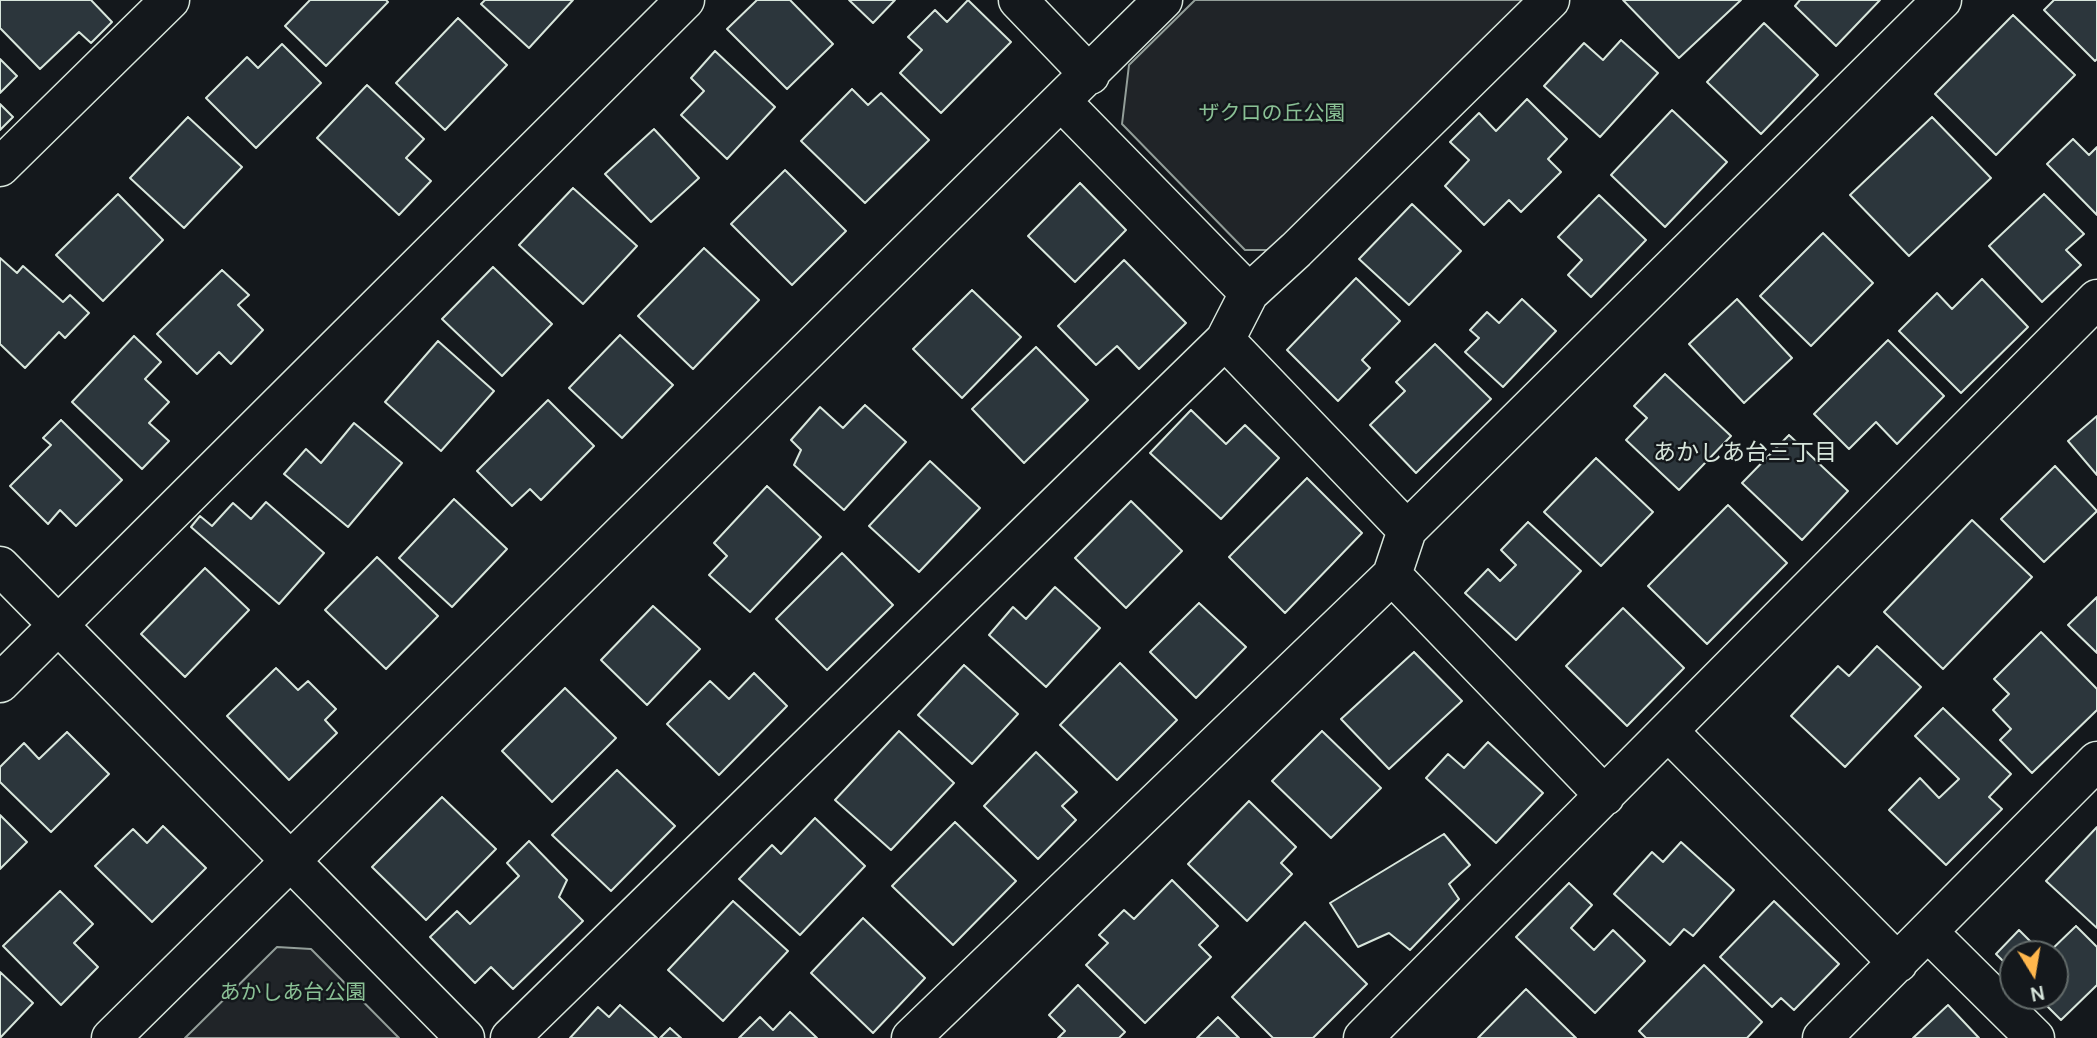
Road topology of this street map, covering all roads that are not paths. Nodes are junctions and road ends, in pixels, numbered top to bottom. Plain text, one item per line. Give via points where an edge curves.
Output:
1 (170, 0) edge
2 (685, 0) edge
3 (1017, 0) edge
4 (1163, 0) edge
5 (1550, 0) edge
6 (1942, 0) edge
7 (1090, 75) junction
8 (1062, 102) junction
9 (0, 167) edge
10 (1249, 293) junction
11 (2097, 299) edge
12 (1225, 340) junction
13 (1407, 530) junction
14 (0, 566) edge
15 (1392, 575) junction
16 (58, 626) junction
17 (0, 683) edge
18 (1668, 731) junction
19 (2097, 761) edge
20 (1605, 796) junction
21 (289, 861) junction
22 (1929, 933) junction
23 (1898, 963) junction
24 (111, 1038) edge
25 (465, 1038) edge
26 (510, 1038) edge
27 (911, 1038) edge
28 (1363, 1038) edge
29 (1822, 1038) edge
30 (2035, 1038) edge

1 - 9 street
2 - 16 street
3 - 7 street
4 - 7 street
5 - 10 street
6 - 13 street
7 - 8 street
8 - 10 street
8 - 21 street
10 - 12 street
11 - 18 street
12 - 13 street
12 - 26 street
13 - 15 street
14 - 16 street
15 - 20 street
15 - 27 street
16 - 17 street
16 - 21 street
18 - 20 street
18 - 23 street
19 - 22 street
20 - 28 street
21 - 24 street
21 - 25 street
22 - 23 street
22 - 30 street
23 - 29 street

